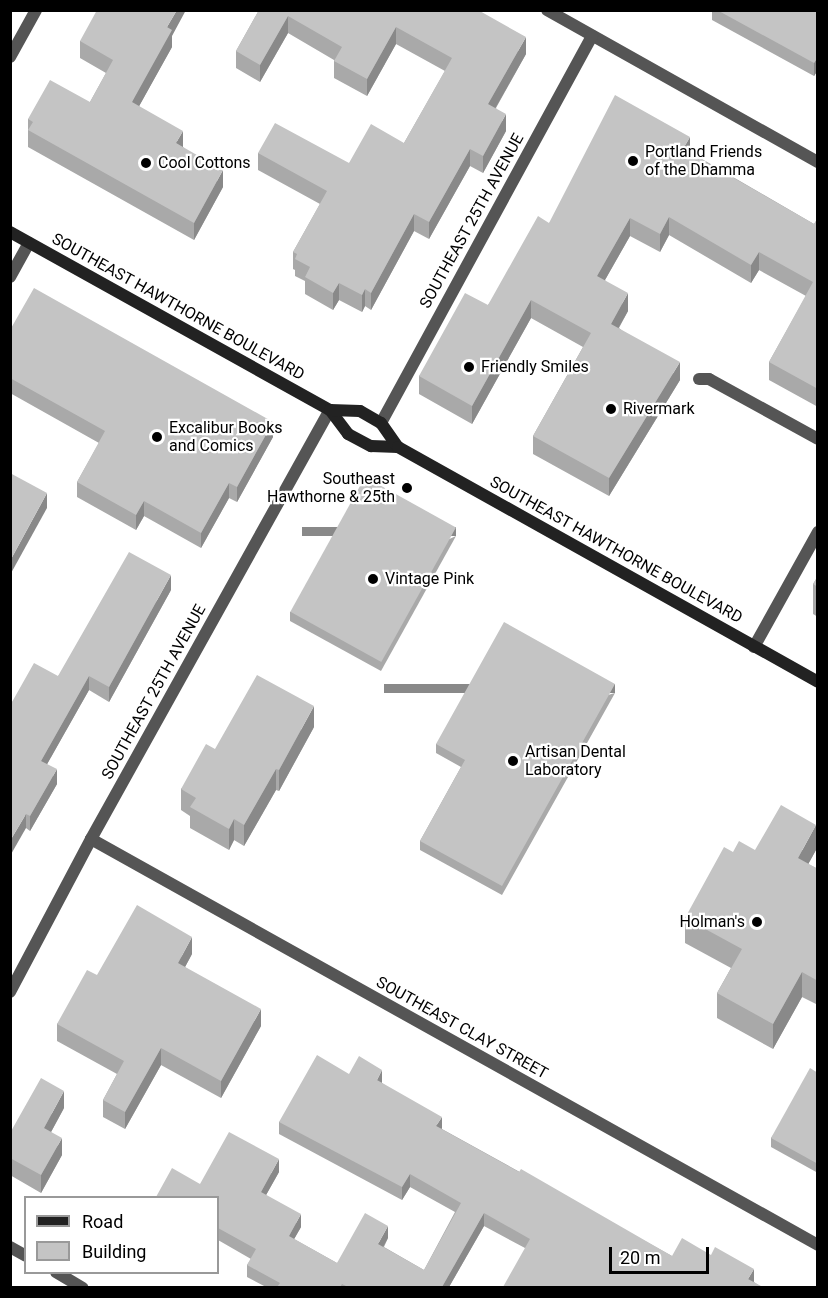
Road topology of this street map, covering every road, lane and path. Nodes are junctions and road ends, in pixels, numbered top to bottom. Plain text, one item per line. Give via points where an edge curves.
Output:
1 (36, 10) edge
2 (547, 10) edge
3 (592, 36) junction
4 (10, 57) edge
5 (818, 162) edge
6 (10, 232) edge
7 (29, 243) junction
8 (10, 276) edge
9 (699, 379) dead end
10 (330, 410) junction
11 (381, 423) junction
12 (818, 439) edge
13 (398, 447) junction
14 (818, 532) edge
15 (754, 647) junction
16 (818, 682) edge
17 (91, 839) junction
18 (16, 965) edge
19 (10, 993) edge
20 (818, 1245) edge
21 (10, 1247) edge
22 (24, 1255) edge
23 (60, 1274) edge
24 (83, 1287) edge

1 - 4 street
2 - 3 street
3 - 5 street
3 - 11 street, SOUTHEAST 25TH AVENUE
6 - 7 main road, SOUTHEAST HAWTHORNE BOULEVARD
7 - 8 street
7 - 10 main road, SOUTHEAST HAWTHORNE BOULEVARD
9 - 12 street via 710,379
10 - 11 main road, SOUTHEAST HAWTHORNE BOULEVARD via 360,411
10 - 13 main road, SOUTHEAST HAWTHORNE BOULEVARD via 348,434 371,446
10 - 17 street, SOUTHEAST 25TH AVENUE
11 - 13 main road, SOUTHEAST HAWTHORNE BOULEVARD
13 - 15 main road, SOUTHEAST HAWTHORNE BOULEVARD
14 - 15 street
15 - 16 main road, SOUTHEAST HAWTHORNE BOULEVARD
17 - 18 street, SOUTHEAST 25TH AVENUE
17 - 20 street, SOUTHEAST CLAY STREET
18 - 19 street, SOUTHEAST 25TH AVENUE
21 - 22 street
23 - 24 street

